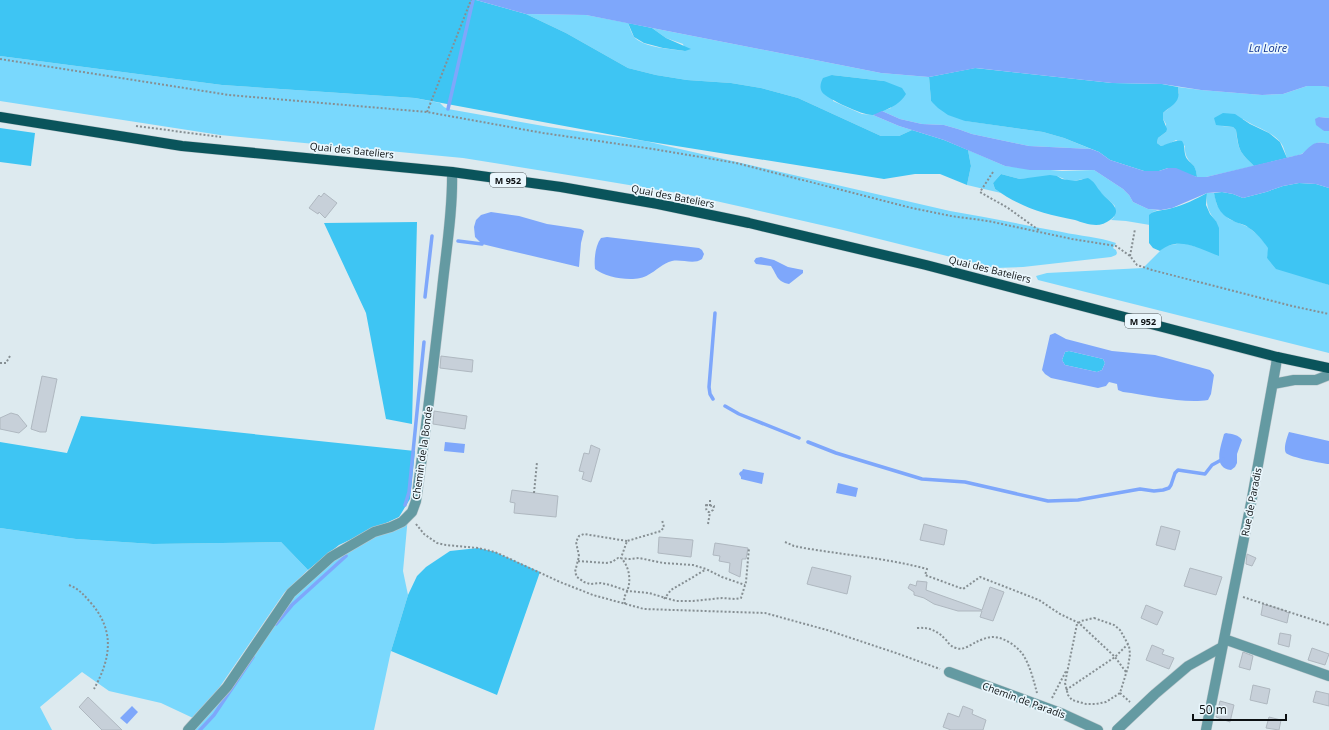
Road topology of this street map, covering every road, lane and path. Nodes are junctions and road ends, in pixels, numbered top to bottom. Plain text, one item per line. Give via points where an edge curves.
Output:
1 (471, 0) edge
2 (0, 59) edge
3 (427, 112) junction
4 (0, 117) edge
5 (452, 172) junction
6 (993, 172) dead end
7 (1135, 229) dead end
8 (1040, 232) junction
9 (1130, 256) junction
10 (1329, 314) edge
11 (10, 356) dead end
12 (1276, 357) junction
13 (0, 363) edge
14 (1329, 368) edge
15 (1329, 375) edge
16 (1273, 384) junction
17 (537, 462) dead end
18 (534, 493) dead end
19 (710, 499) dead end
20 (710, 506) junction
21 (710, 512) junction
22 (408, 516) junction
23 (662, 520) dead end
24 (708, 524) dead end
25 (627, 541) junction
26 (785, 542) dead end
27 (749, 548) dead end
28 (621, 558) junction
29 (578, 561) junction
30 (706, 569) junction
31 (69, 585) dead end
32 (745, 585) junction
33 (628, 591) junction
34 (1233, 593) junction
35 (664, 599) junction
36 (625, 604) junction
37 (1079, 623) junction
38 (1329, 625) edge
39 (917, 628) dead end
40 (1223, 643) junction
41 (1128, 644) junction
42 (1115, 657) junction
43 (1067, 669) junction
44 (949, 672) joint
45 (1126, 672) junction
46 (1329, 676) edge
47 (94, 690) dead end
48 (1066, 690) junction
49 (1120, 693) junction
50 (1038, 695) dead end
51 (1049, 701) dead end
52 (1139, 709) junction
53 (188, 730) edge
54 (1098, 730) edge
55 (1117, 730) edge
56 (1206, 730) edge

1 - 3 path
2 - 3 path via 229,95
3 - 8 path via 736,163 912,208
4 - 5 main road, Quai des Bateliers / M 952 via 182,146
5 - 12 main road, Quai des Bateliers / M 952 via 568,188 749,223 978,278
5 - 22 street, Chemin de la Bonde via 452,203 423,451 416,501
6 - 8 path via 980,192 1008,208
7 - 9 path
8 - 9 path via 1116,246
9 - 10 path via 1138,265 1152,270
11 - 13 path via 6,363
12 - 14 main road, Quai des Bateliers / M 952
12 - 16 street, Rue de Paradis
15 - 16 street via 1316,380 1294,380
16 - 34 street, Rue de Paradis
17 - 18 path
19 - 20 path
20 - 21 path via 714,506 714,510
20 - 21 path via 706,505 707,511
21 - 24 path
22 - 36 path via 424,534 437,542 495,552 560,582
22 - 53 street via 402,522 374,532 331,557 291,593 228,687
23 - 25 path via 662,531
25 - 28 path
25 - 29 path via 584,534 579,536 576,542
26 - 37 path via 804,548 910,565 927,570 926,576 963,589 980,577 1039,600
27 - 32 path
28 - 29 path via 606,563
28 - 30 path via 639,558
28 - 33 path via 627,564 630,578
29 - 33 path via 575,572 584,582 602,583
30 - 32 path
30 - 35 path via 671,590
31 - 47 path via 80,591 96,609 107,634 107,660
32 - 35 path via 742,598 693,601
33 - 35 path via 649,593
33 - 36 path via 624,597
34 - 38 path
34 - 40 street, Rue de Paradis
36 - 44 path via 644,609 765,613 834,632
37 - 41 path via 1094,618 1103,620 1120,630
37 - 42 path
37 - 43 path
39 - 50 path via 938,632 951,645 961,650 978,641 995,637 1012,644 1025,658
40 - 46 street
40 - 52 street via 1188,666
40 - 56 street, Rue de Paradis
41 - 42 path
41 - 45 path via 1130,654
42 - 45 path
42 - 48 path
43 - 48 path
43 - 51 path
44 - 54 street, Chemin de Paradis via 1063,714
45 - 49 path
48 - 49 path via 1072,700 1086,704 1106,702
49 - 52 path
52 - 55 street

